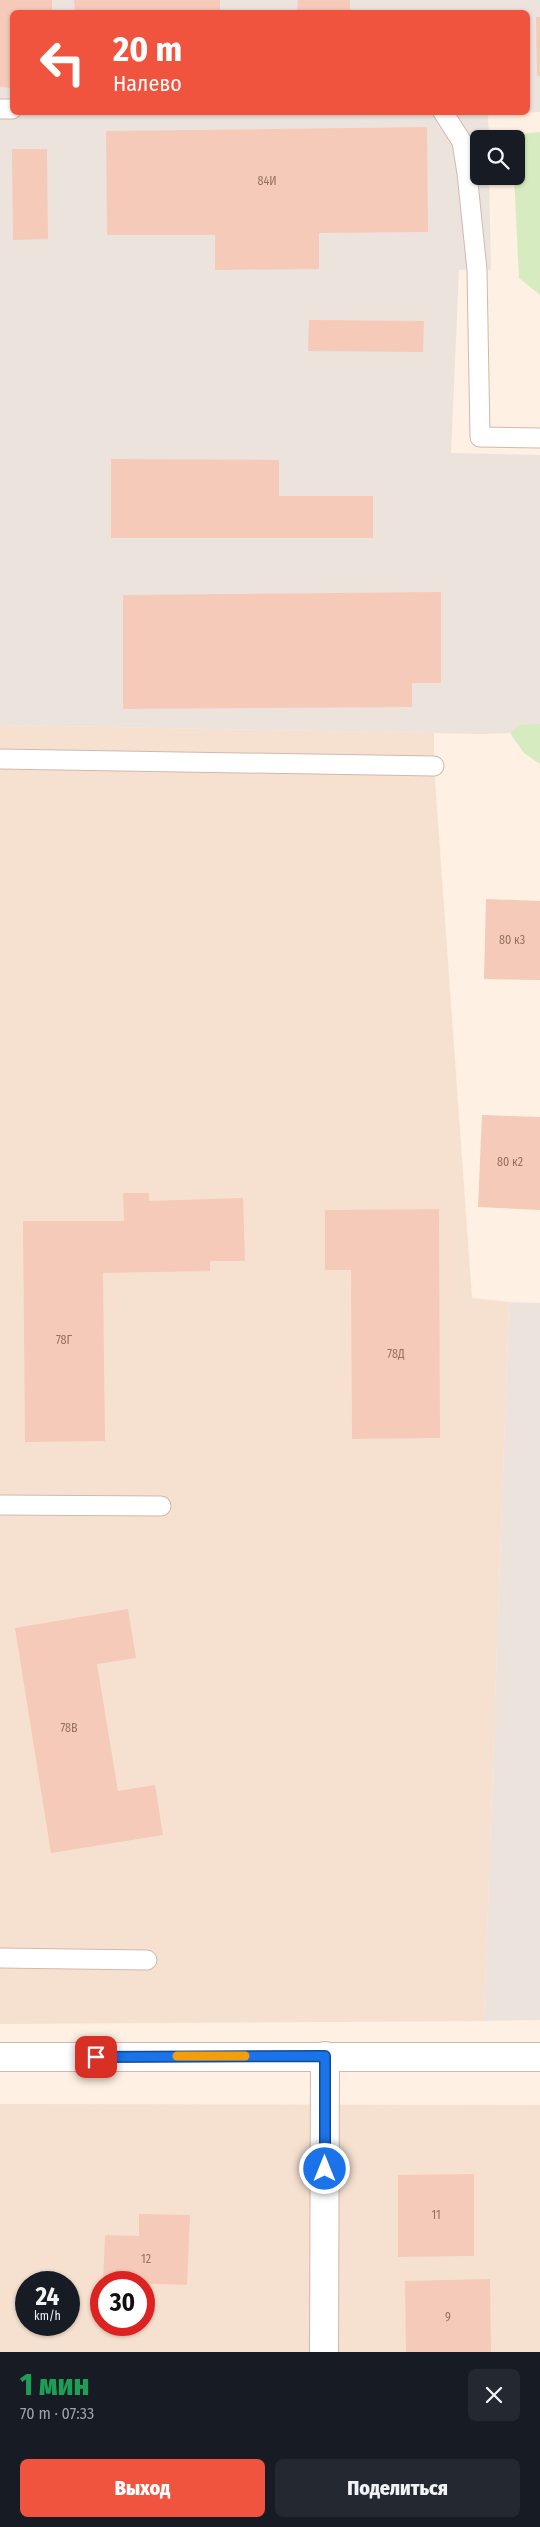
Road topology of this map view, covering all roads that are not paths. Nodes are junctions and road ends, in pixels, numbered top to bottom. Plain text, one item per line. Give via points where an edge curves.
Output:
1 (446, 115) edge
2 (540, 438) edge
3 (0, 759) edge
4 (434, 766) dead end
5 (0, 1505) edge
6 (161, 1506) dead end
7 (0, 1958) edge
8 (146, 1960) dead end
9 (325, 2056) junction
10 (540, 2056) edge
11 (0, 2057) edge
12 (324, 2352) edge

1 - 2 lane via 462,142 467,173 477,270 480,437
3 - 4 lane
5 - 6 lane
7 - 8 lane
9 - 10 street
9 - 11 street
9 - 12 street

